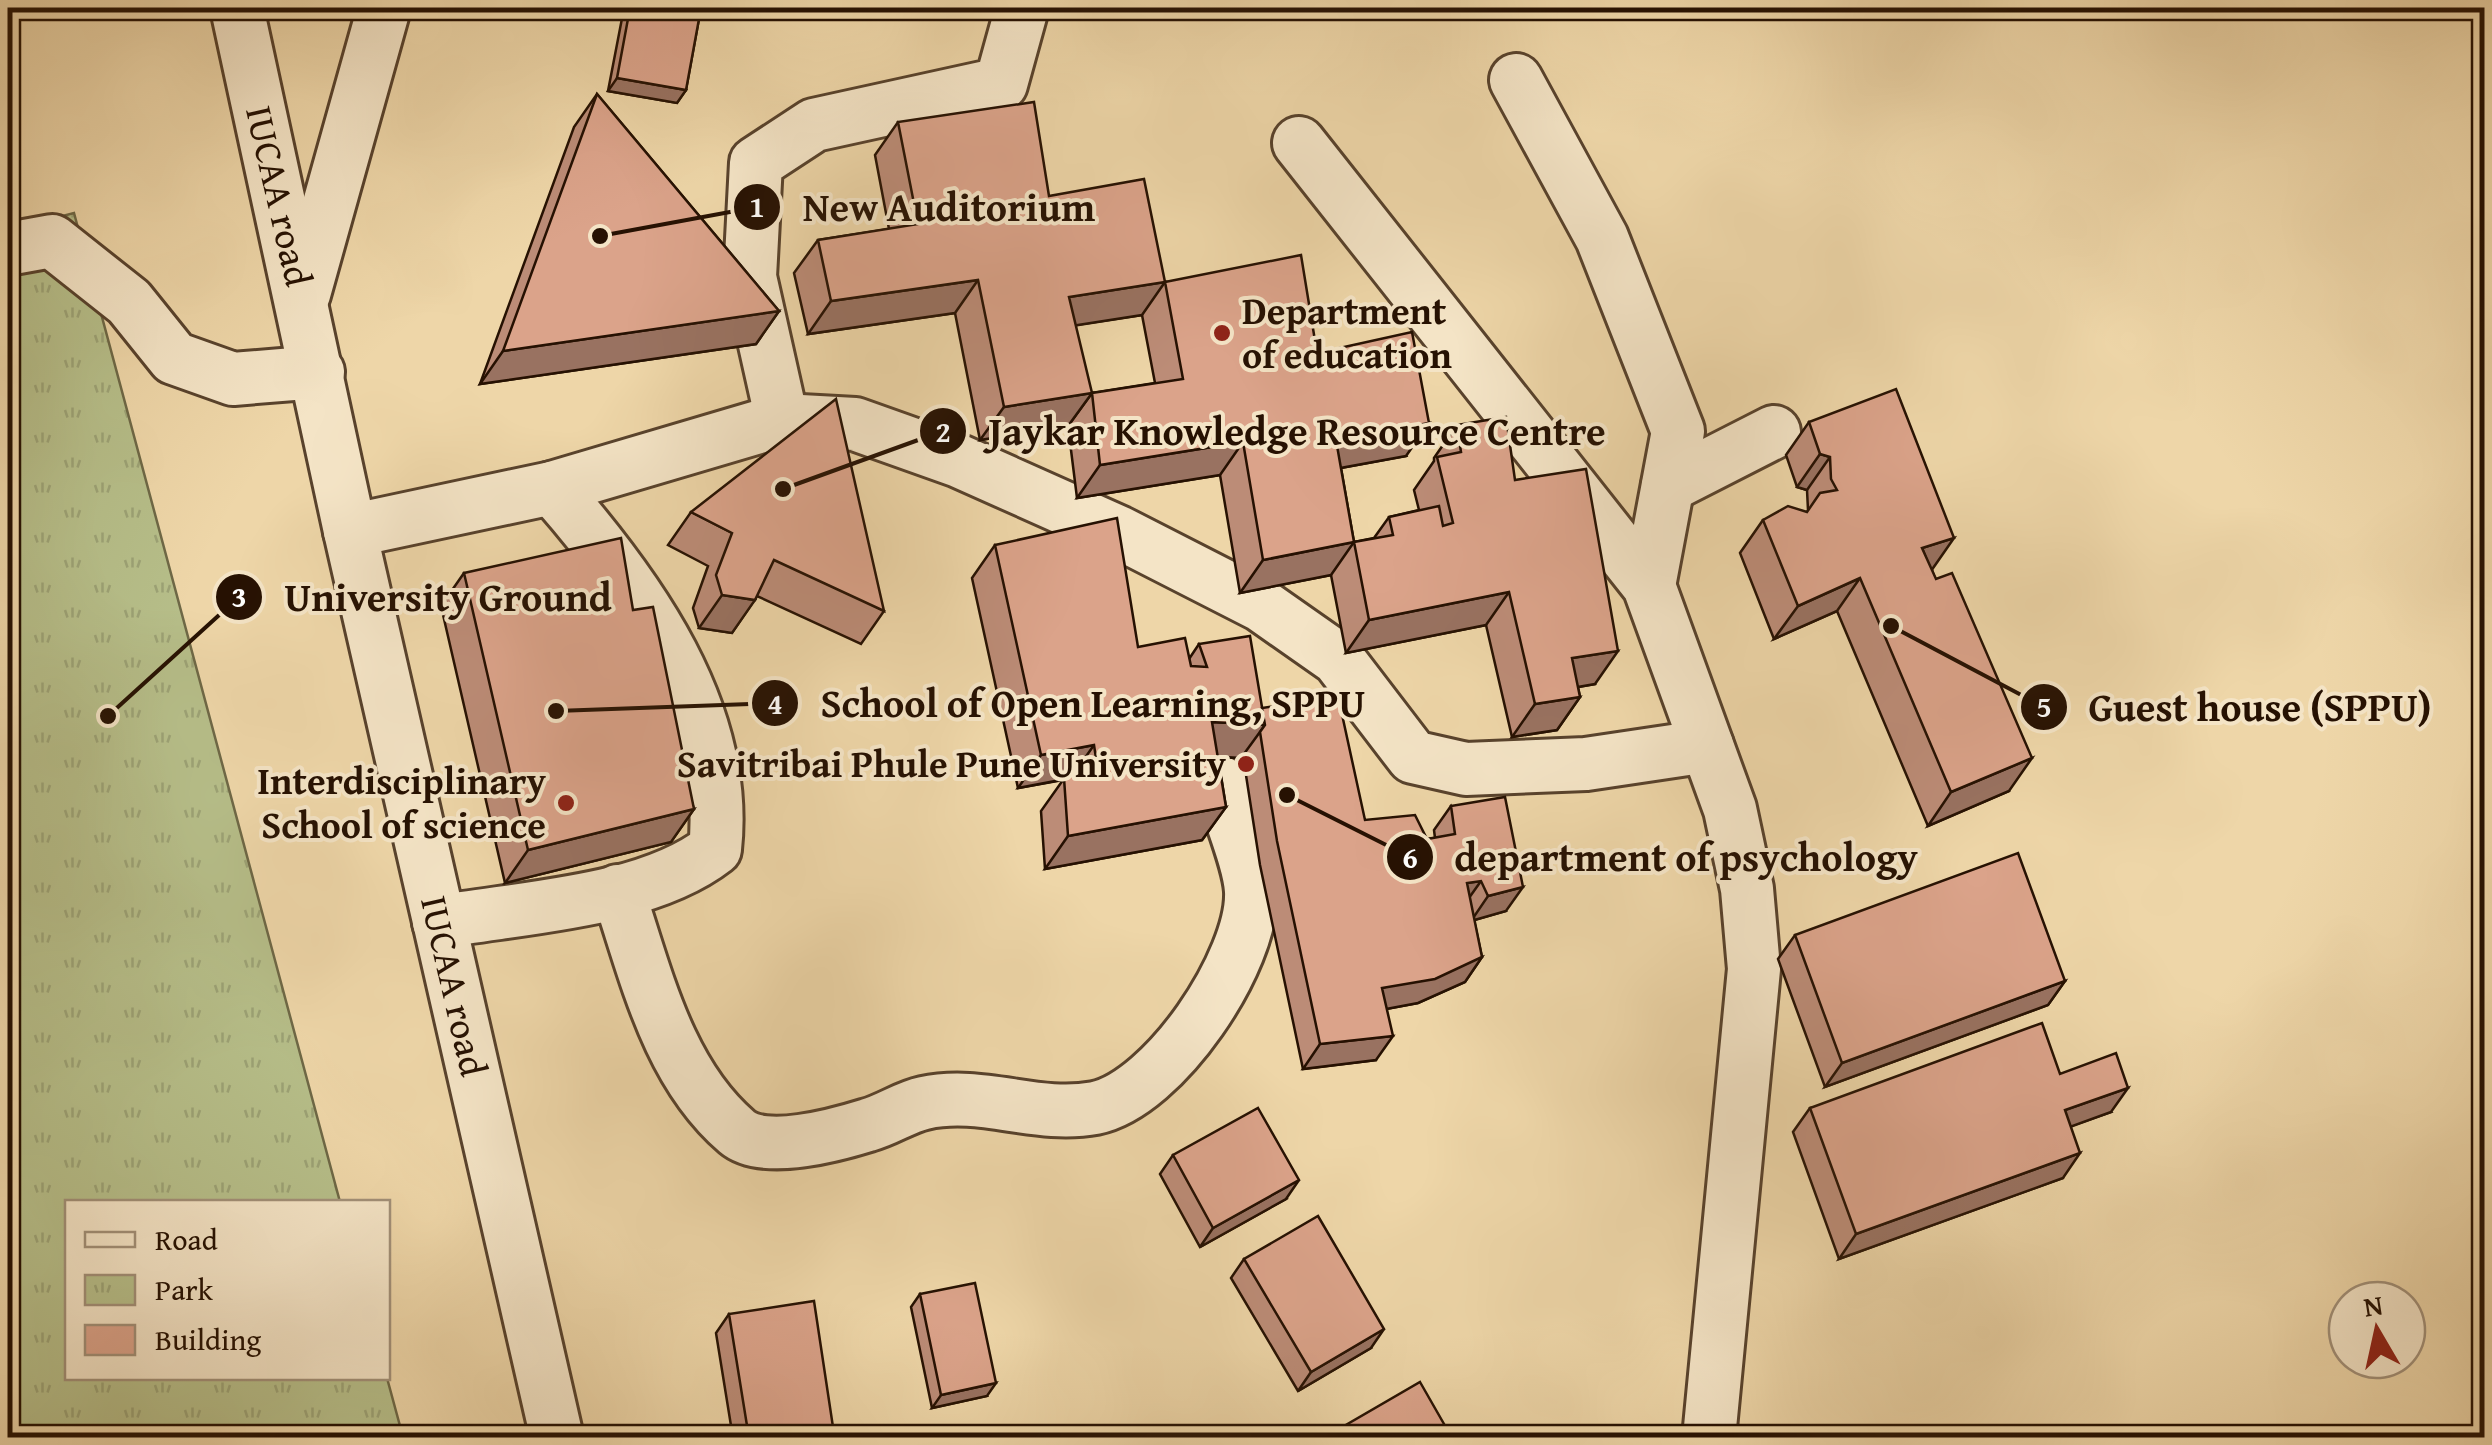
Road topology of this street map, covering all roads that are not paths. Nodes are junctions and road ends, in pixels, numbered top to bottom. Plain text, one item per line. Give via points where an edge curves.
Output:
1 (236, 8) edge
2 (384, 8) edge
3 (1022, 8) edge
4 (1516, 80) dead end
5 (1300, 144) dead end
6 (8, 249) edge
7 (302, 300) junction
8 (318, 372) junction
9 (782, 420) junction
10 (1774, 432) dead end
11 (1668, 486) junction
12 (552, 488) junction
13 (350, 531) junction
14 (1649, 586) junction
15 (1707, 746) junction
16 (1220, 782) edge
17 (618, 891) junction
18 (440, 922) junction
19 (557, 1438) edge
20 (1709, 1438) edge

1 - 7 lane, IUCAA road
2 - 7 lane
3 - 9 lane via 1001,84 814,125 756,163 750,277
4 - 11 lane via 1602,238 1678,432
5 - 14 lane
6 - 8 lane via 52,241 129,302 174,358 233,379
7 - 8 lane, IUCAA road
8 - 13 lane, IUCAA road
9 - 12 lane
9 - 15 lane via 855,424 959,461 1261,605 1338,659 1413,756 1466,770 1586,764
10 - 11 lane
11 - 14 lane
12 - 13 lane
12 - 17 lane via 605,548 688,680 720,808 715,849 688,870
13 - 18 lane, IUCAA road
14 - 15 lane
15 - 20 lane via 1748,889 1754,969
16 - 17 lane via 1251,892 1236,958 1165,1067 1099,1107 1036,1112 980,1096 922,1103 870,1125 782,1144 739,1135 691,1079 668,1034
17 - 18 lane
18 - 19 lane, IUCAA road

